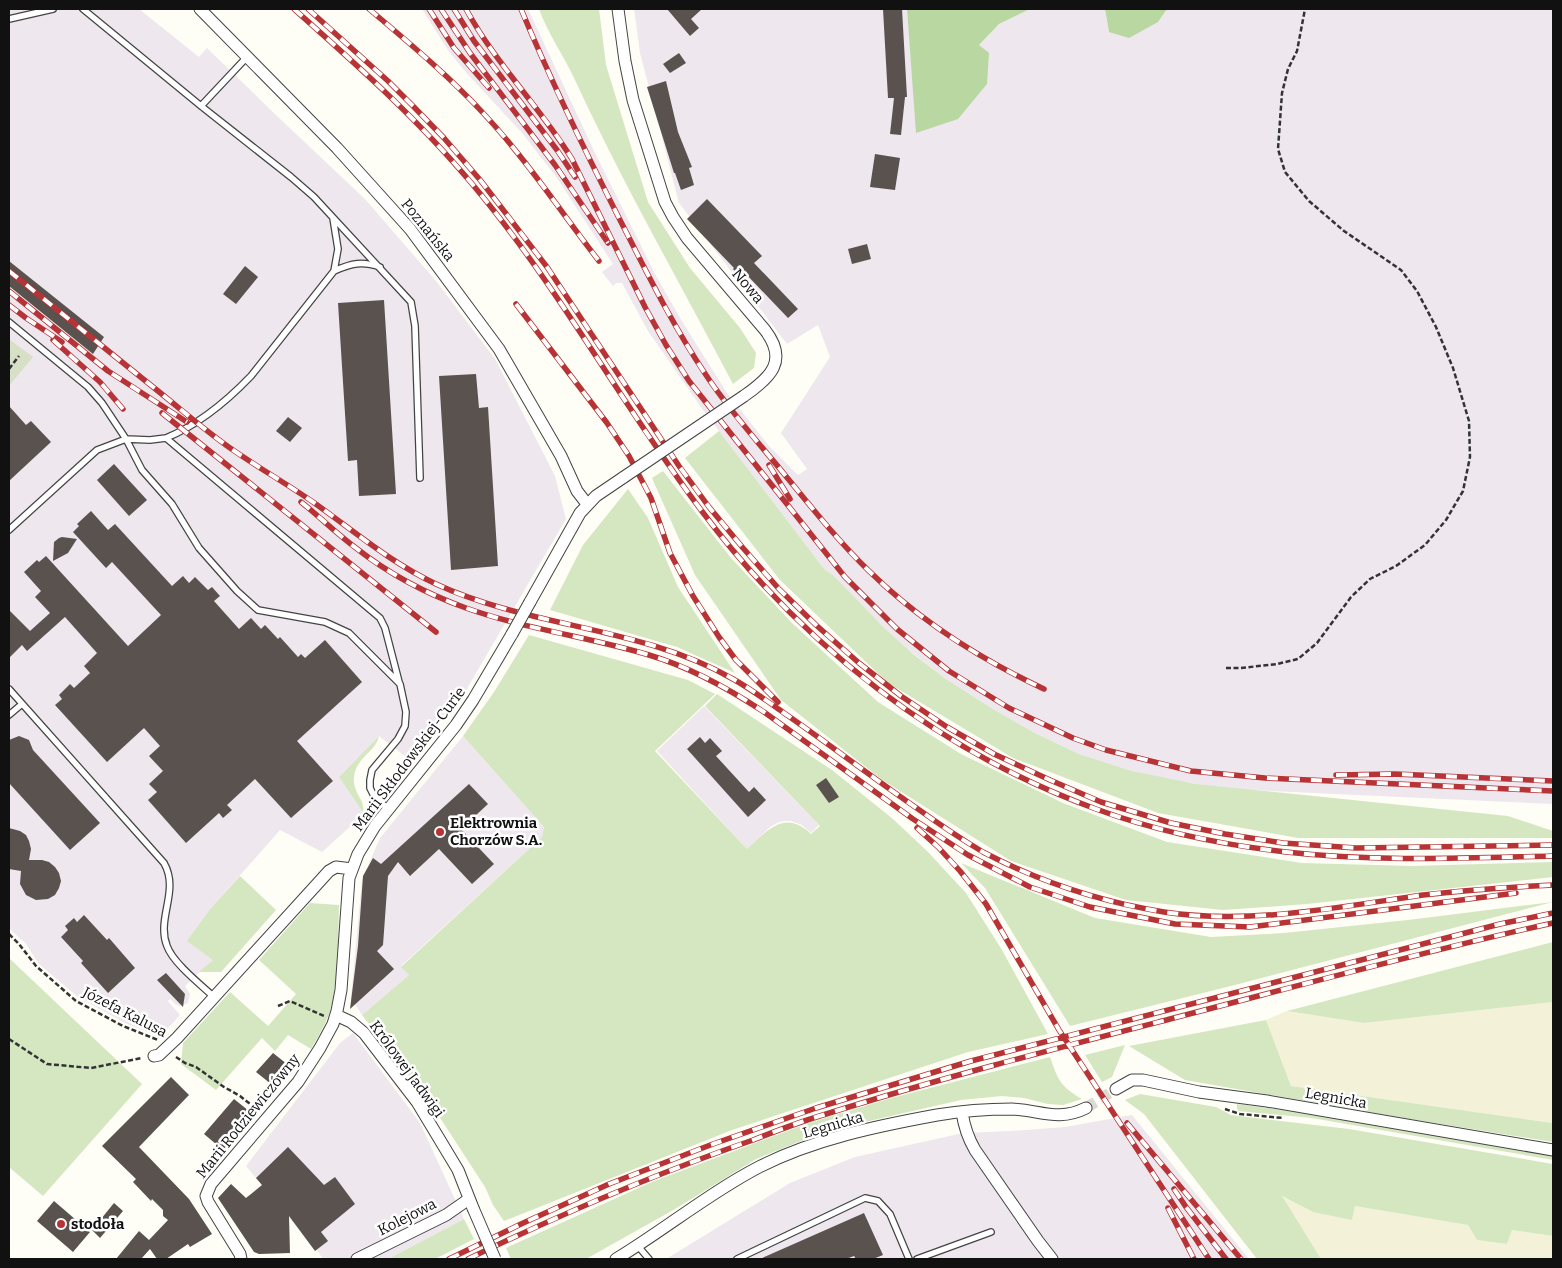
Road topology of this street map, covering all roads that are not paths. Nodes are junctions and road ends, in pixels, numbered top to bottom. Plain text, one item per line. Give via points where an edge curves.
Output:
1 (53, 9) edge
2 (83, 9) edge
3 (200, 9) edge
4 (618, 9) edge
5 (9, 19) edge
6 (246, 57) junction
7 (201, 106) junction
8 (333, 216) junction
9 (381, 268) junction
10 (334, 271) junction
11 (9, 322) edge
12 (166, 438) junction
13 (126, 439) junction
14 (420, 478) dead end
15 (587, 504) junction
16 (9, 530) edge
17 (400, 684) junction
18 (9, 689) edge
19 (22, 704) junction
20 (9, 716) edge
21 (388, 809) junction
22 (352, 869) junction
23 (214, 997) junction
24 (332, 1016) junction
25 (154, 1056) road end
26 (1116, 1088) tunnel mouth
27 (1086, 1108) tunnel mouth
28 (962, 1112) junction
29 (1553, 1150) edge
30 (471, 1204) junction
31 (991, 1232) dead end
32 (638, 1245) junction
33 (240, 1259) edge
34 (357, 1259) edge
35 (495, 1259) edge
36 (616, 1259) edge
37 (649, 1259) edge
38 (737, 1259) edge
39 (909, 1259) edge
40 (918, 1259) edge
41 (1052, 1259) edge

1 - 5 lane
2 - 7 lane
3 - 6 street, Poznańska
4 - 15 street, Nowa, bridge via 633,100 665,202 683,233 765,330 775,348 775,360 763,382
6 - 7 lane
6 - 15 street, Poznańska via 337,148 410,229 499,349
7 - 8 lane via 291,177
8 - 9 lane
8 - 10 lane via 338,249
9 - 10 lane via 358,263
9 - 14 lane via 411,302 415,326
10 - 12 lane via 238,389 184,430
11 - 13 lane via 88,387
12 - 13 lane
12 - 17 lane via 380,618
13 - 16 lane via 97,450
13 - 17 lane via 142,470 172,504 200,548 258,610 325,622 350,633
15 - 21 street, Marii Skłodowskiej-Curie, bridge via 482,686 461,718
17 - 21 lane via 406,712 405,726 372,770 370,780 374,796
18 - 19 lane
19 - 20 lane
19 - 23 lane via 164,863 169,871 171,887 164,927 166,944 174,958
21 - 22 street, Marii Skłodowskiej-Curie via 367,838
22 - 23 street via 336,867 329,872
22 - 24 street, Marii Rodziewiczówny via 341,990
23 - 25 street via 159,1055
24 - 30 street, Królowej Jadwigi via 351,1022 364,1033 417,1102 458,1170
24 - 33 street, Marii Rodziewiczówny via 325,1040 304,1072 209,1188 206,1196 211,1208
26 - 29 street, Legnicka via 1132,1080 1143,1080
27 - 28 street, Legnicka via 1066,1115 1015,1110
28 - 32 street, Legnicka via 859,1132 782,1156 742,1177
28 - 41 street via 965,1129 975,1150
30 - 34 street, Kolejowa
30 - 35 street, Królowej Jadwigi, bridge
31 - 40 lane
32 - 36 street, Legnicka
32 - 37 lane
38 - 39 lane via 864,1198 878,1201 890,1214

